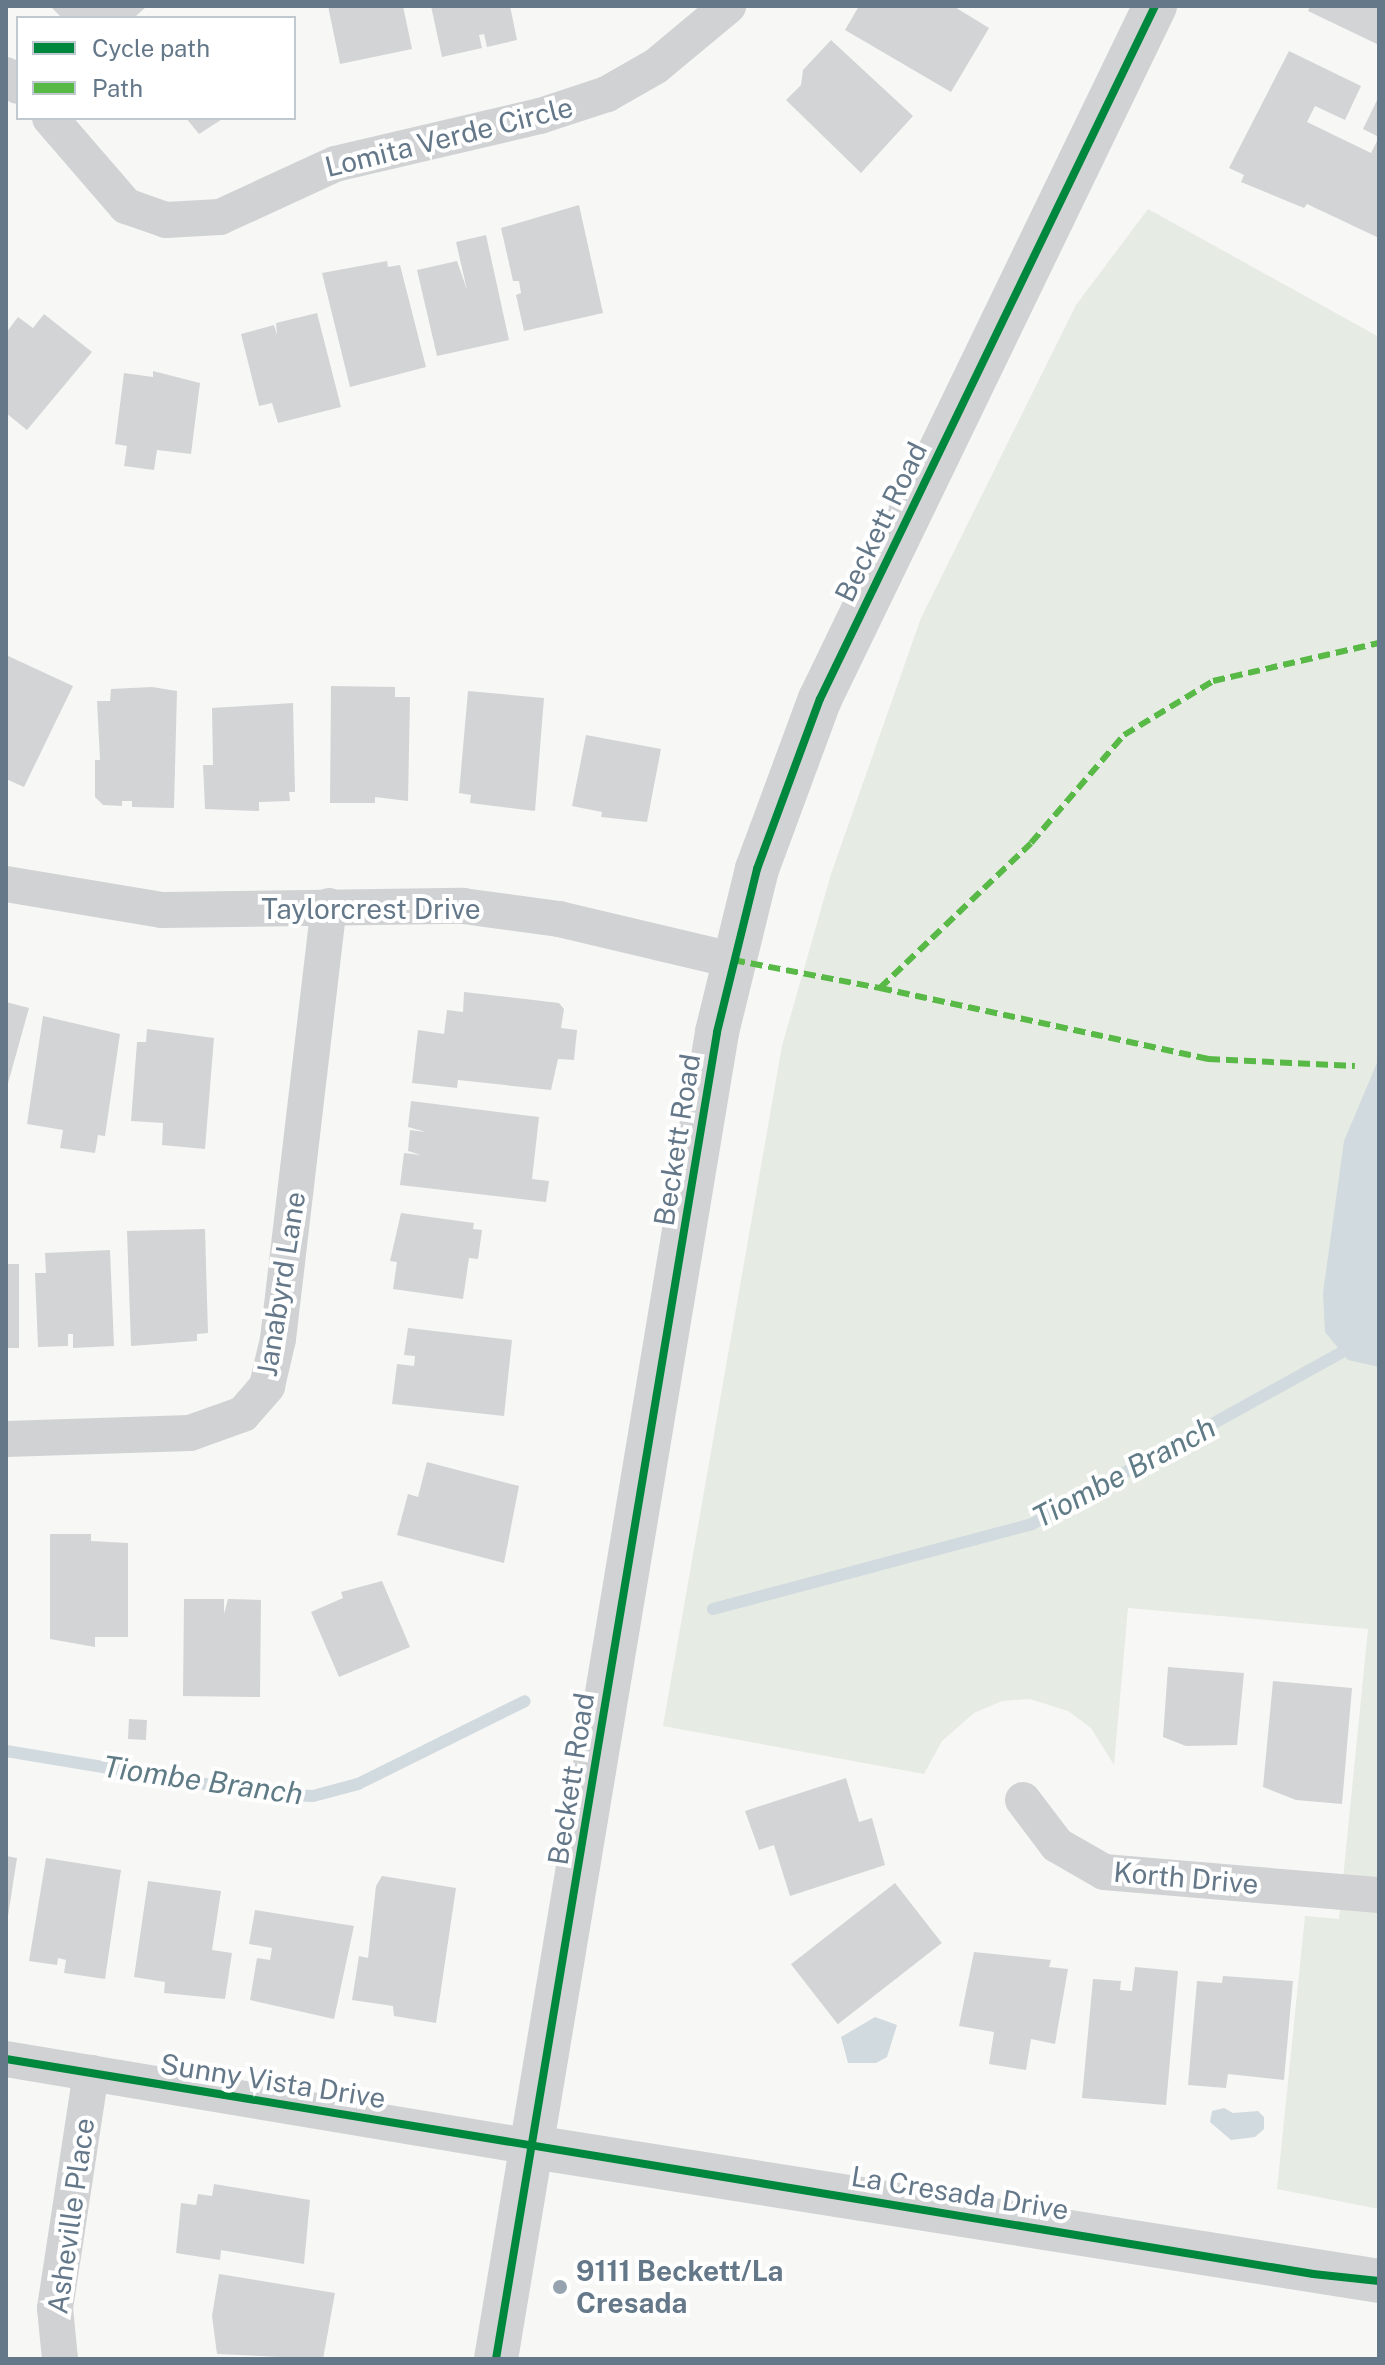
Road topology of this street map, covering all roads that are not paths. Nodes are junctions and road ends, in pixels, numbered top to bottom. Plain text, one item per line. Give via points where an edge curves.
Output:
1 (728, 6) edge
2 (1155, 6) edge
3 (52, 120) edge
4 (6, 884) edge
5 (329, 906) junction
6 (733, 960) junction
7 (6, 1439) edge
8 (1023, 1800) dead end
9 (1379, 1895) edge
10 (6, 2059) edge
11 (91, 2073) junction
12 (533, 2147) junction
13 (1379, 2281) edge
14 (60, 2359) edge
15 (496, 2359) edge

1 - 3 street, Lomita Verde Circle via 656,66 607,94 540,116 335,164 220,217 166,220 126,206
2 - 6 street, Beckett Road via 820,699 768,835
4 - 5 street, Taylorcrest Drive via 162,910
5 - 6 street, Taylorcrest Drive via 426,904 509,911
5 - 7 street, Janabyrd Lane via 278,1339 267,1386 243,1414 203,1430
6 - 12 street, Beckett Road
8 - 9 street, Korth Drive via 1057,1845 1104,1872
10 - 11 street, Sunny Vista Drive
11 - 12 street, Sunny Vista Drive
11 - 14 street, Asheville Place via 55,2308
12 - 13 street, La Cresada Drive
12 - 15 street, Beckett Road

